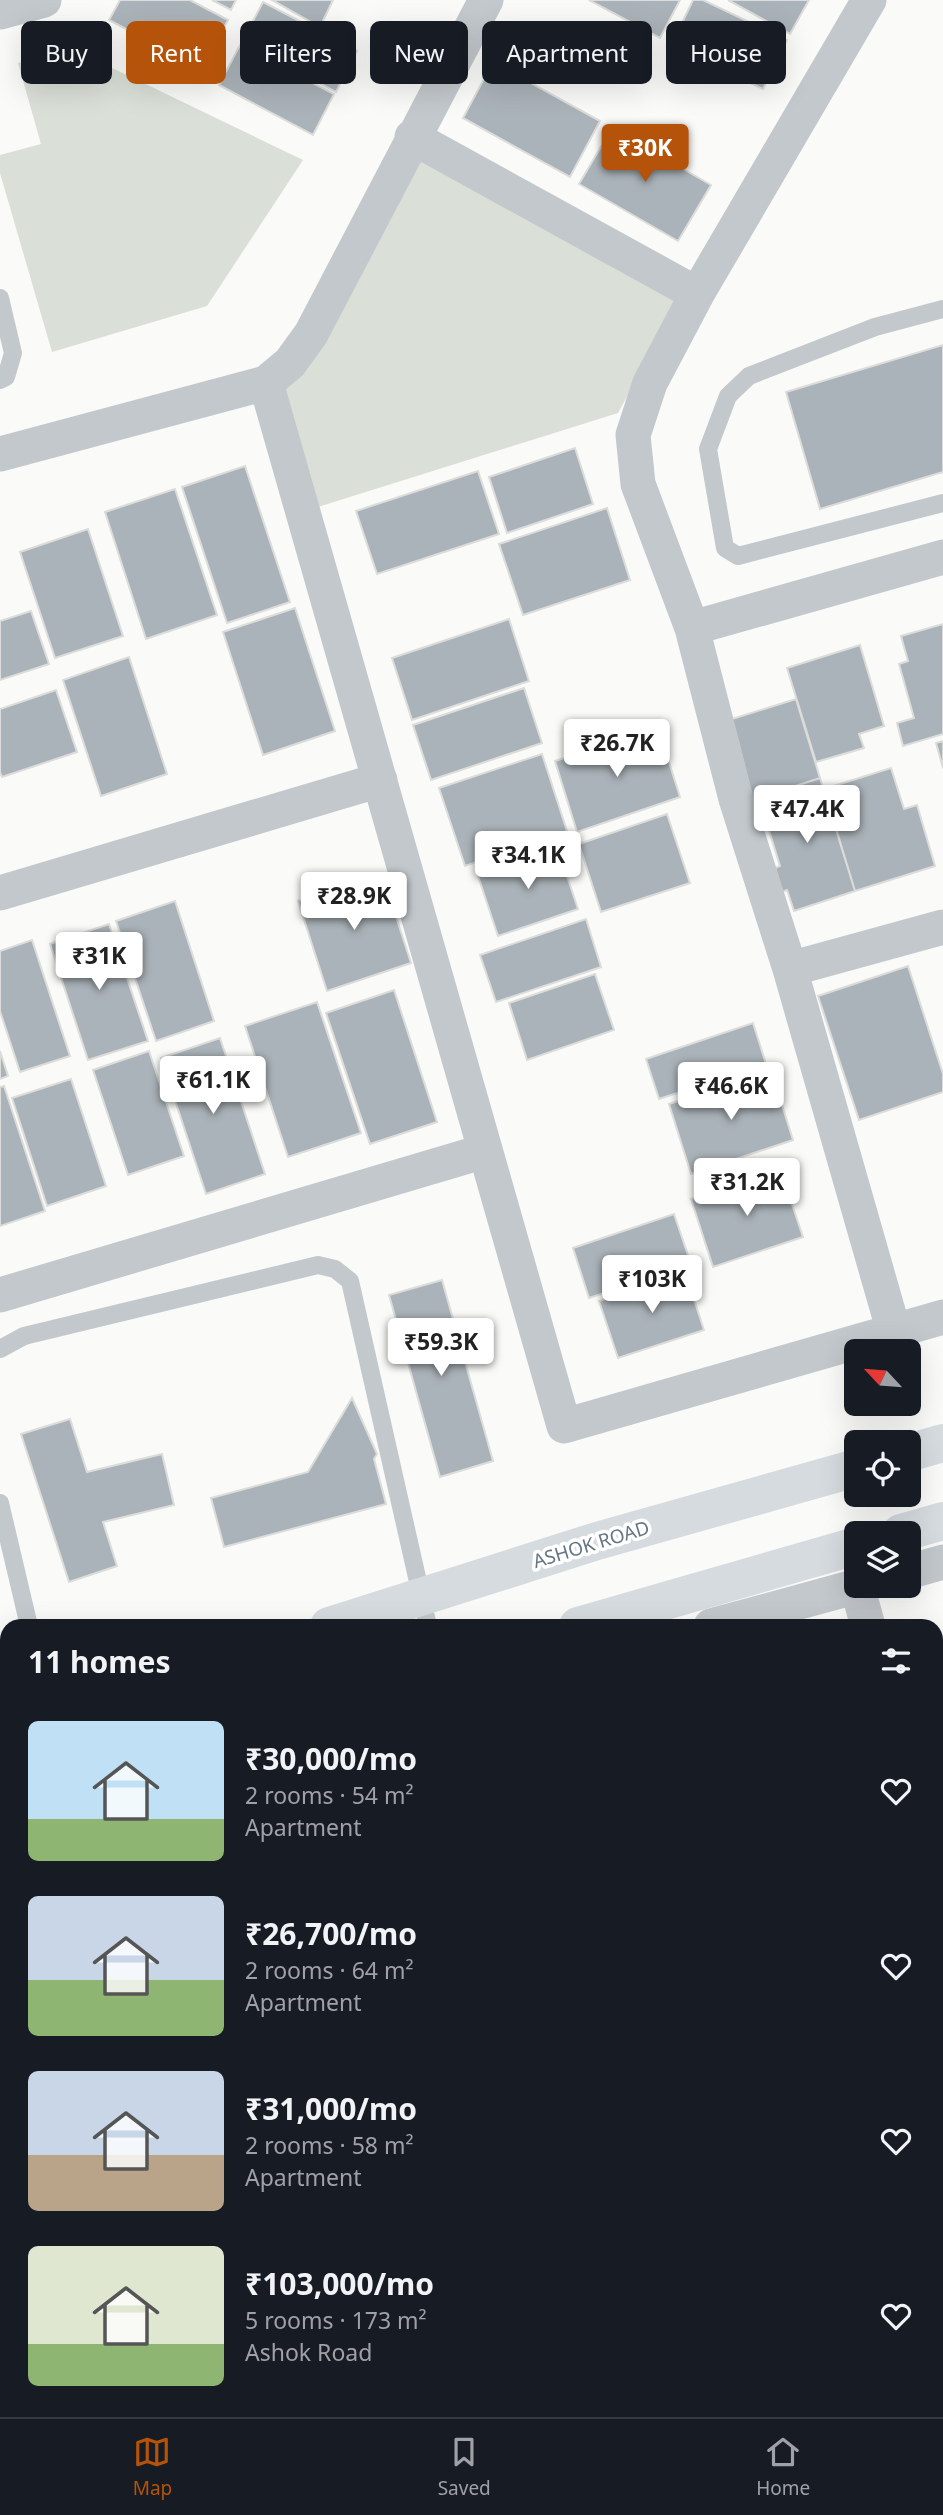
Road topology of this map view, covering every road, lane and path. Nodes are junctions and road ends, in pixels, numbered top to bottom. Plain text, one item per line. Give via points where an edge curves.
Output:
1 (486, 0) edge
2 (869, 0) edge
3 (412, 137) junction
4 (697, 294) junction
5 (0, 298) edge
6 (943, 309) edge
7 (0, 380) edge
8 (266, 383) junction
9 (0, 454) edge
10 (943, 503) edge
11 (943, 557) edge
12 (692, 628) junction
13 (380, 780) junction
14 (0, 893) edge
15 (943, 926) edge
16 (790, 969) junction
17 (485, 1151) junction
18 (0, 1295) edge
19 (943, 1317) edge
20 (894, 1332) junction
21 (0, 1349) edge
22 (943, 1443) edge
23 (921, 1449) edge
24 (844, 1471) edge
25 (0, 1503) edge
26 (943, 1521) edge
27 (921, 1527) edge
28 (943, 1562) edge
29 (921, 1568) edge
30 (844, 1574) edge
31 (844, 1576) edge
32 (861, 1598) edge
33 (425, 1611) edge
34 (27, 1619) edge
35 (374, 1619) edge
36 (606, 1619) edge
37 (730, 1619) edge
38 (866, 1619) edge

1 - 3 street
2 - 4 street
3 - 4 street
3 - 8 street via 312,334
4 - 12 street via 650,383 633,435 638,484
5 - 7 lane via 13,353 6,377
6 - 10 lane via 875,327 749,376 728,396 708,449 725,548 738,556
8 - 9 street
8 - 13 street
11 - 12 street
12 - 16 street via 736,799
13 - 14 street
13 - 17 street
15 - 16 street
16 - 20 street
17 - 18 street
17 - 20 street via 564,1426
19 - 20 street
21 - 33 lane via 24,1336 318,1265 335,1269 350,1281
22 - 23 street
24 - 33 street, ASHOK ROAD via 597,1541
25 - 34 lane
26 - 27 street
28 - 29 street
30 - 36 street
31 - 37 street
32 - 38 street
33 - 35 street, ASHOK ROAD

